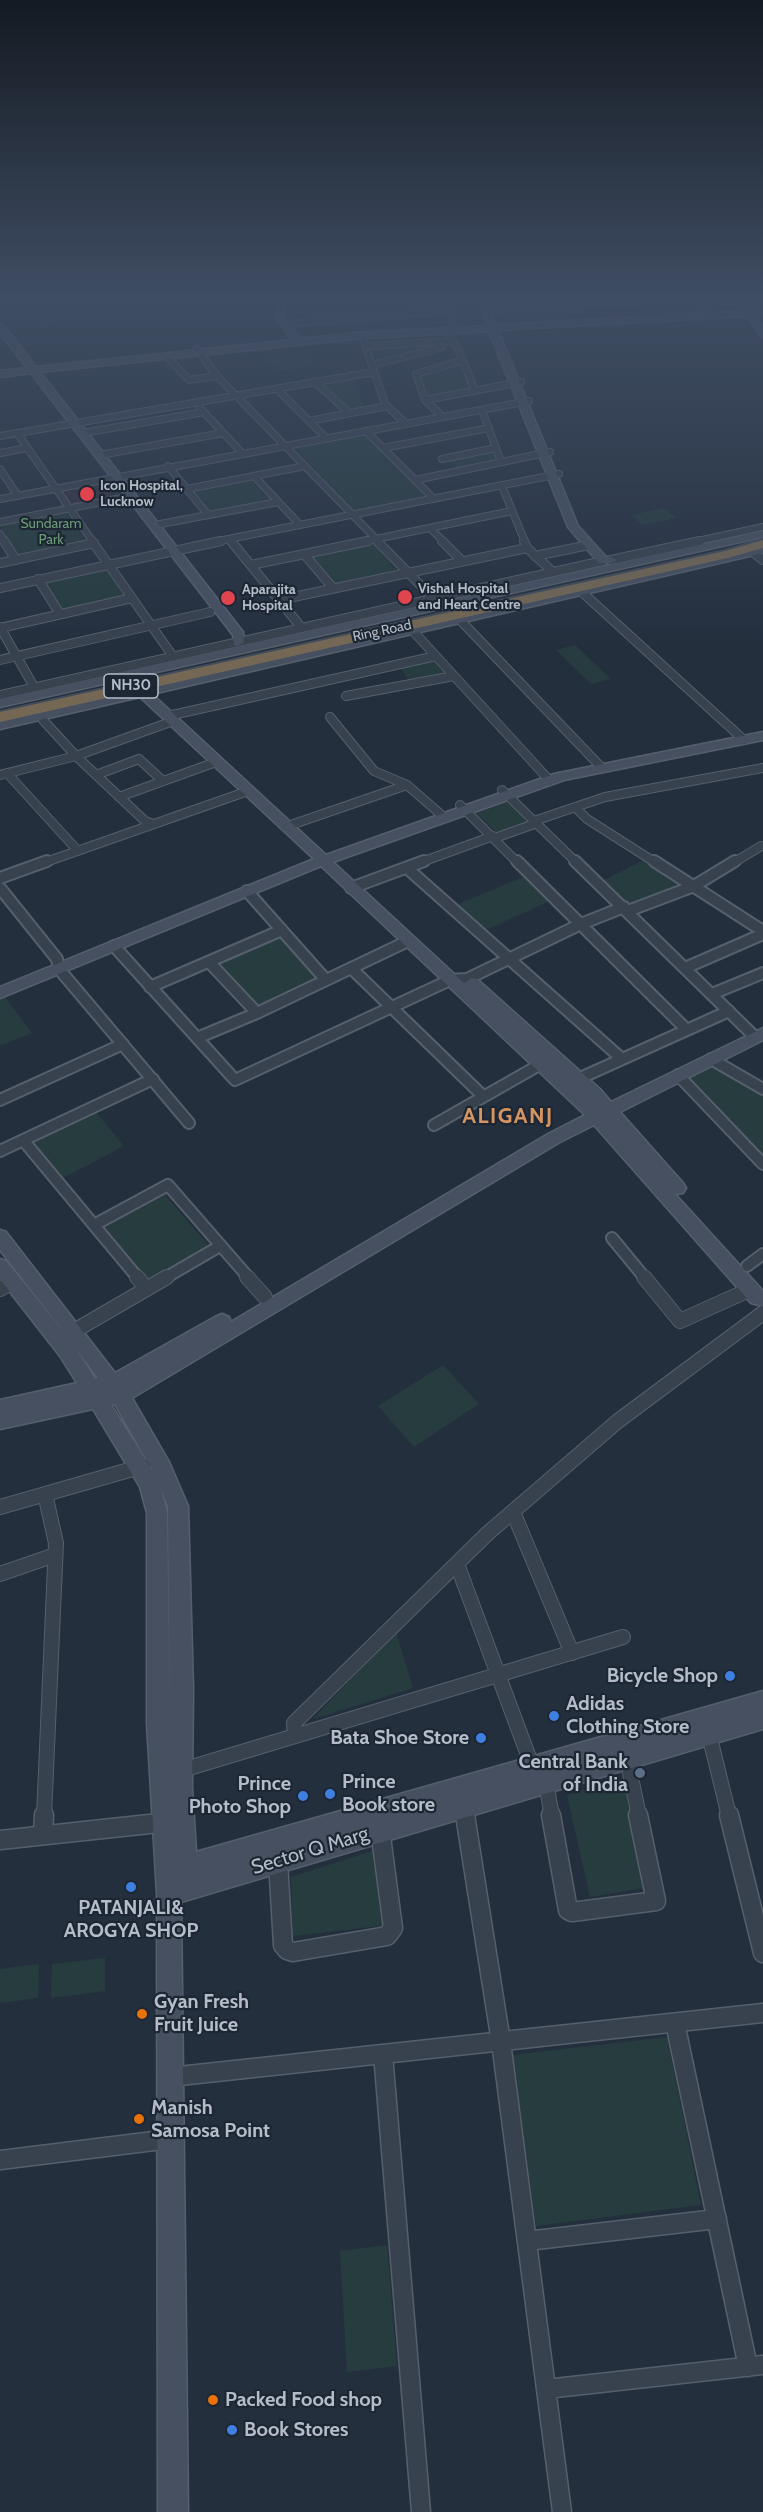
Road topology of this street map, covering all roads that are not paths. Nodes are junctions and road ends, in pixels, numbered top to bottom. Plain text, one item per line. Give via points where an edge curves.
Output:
1 (60, 411) edge
2 (146, 411) edge
3 (251, 411) edge
4 (299, 411) edge
5 (359, 411) edge
6 (393, 411) edge
7 (437, 411) edge
8 (475, 411) edge
9 (482, 411) edge
10 (529, 411) edge
11 (204, 412) joint
12 (349, 413) joint
13 (443, 417) junction
14 (309, 421) junction
15 (70, 424) junction
16 (406, 424) junction
17 (489, 428) junction
18 (366, 431) junction
19 (17, 433) junction
20 (83, 433) junction
21 (223, 433) junction
22 (0, 436) edge
23 (326, 438) junction
24 (423, 440) junction
25 (284, 446) junction
26 (429, 447) dead end
27 (27, 448) junction
28 (383, 448) junction
29 (496, 448) junction
30 (0, 453) edge
31 (242, 453) junction
32 (436, 453) dead end
33 (546, 453) junction
34 (100, 455) junction
35 (442, 459) junction
36 (501, 462) junction
37 (168, 466) junction
38 (304, 466) junction
39 (0, 469) edge
40 (456, 471) junction
41 (555, 475) junction
42 (254, 476) junction
43 (112, 477) junction
44 (3, 480) edge
45 (415, 480) junction
46 (502, 486) junction
47 (55, 489) junction
48 (187, 489) junction
49 (18, 496) junction
50 (122, 498) junction
51 (434, 499) junction
52 (0, 500) edge
53 (278, 502) junction
54 (69, 508) junction
55 (512, 512) junction
56 (208, 515) junction
57 (352, 515) junction
58 (0, 522) edge
59 (155, 525) junction
60 (300, 525) junction
61 (763, 527) edge
62 (430, 528) junction
63 (0, 534) edge
64 (763, 536) edge
65 (230, 539) junction
66 (376, 539) junction
67 (94, 543) junction
68 (589, 544) junction
69 (527, 548) junction
70 (175, 550) junction
71 (164, 552) junction
72 (761, 552) edge
73 (304, 554) junction
74 (535, 555) junction
75 (16, 560) junction
76 (607, 560) junction
77 (462, 561) junction
78 (0, 563) edge
79 (108, 564) junction
80 (251, 565) junction
81 (553, 572) junction
82 (408, 573) junction
83 (38, 579) junction
84 (0, 588) edge
85 (333, 588) junction
86 (583, 593) junction
87 (132, 598) junction
88 (433, 598) junction
89 (279, 600) junction
90 (210, 612) junction
91 (60, 614) junction
92 (460, 621) junction
93 (151, 625) junction
94 (0, 627) edge
95 (301, 627) junction
96 (413, 631) junction
97 (250, 650) junction
98 (17, 656) junction
99 (172, 656) junction
100 (436, 656) junction
101 (0, 660) edge
102 (454, 676) junction
103 (34, 687) junction
104 (147, 690) junction
105 (0, 695) edge
106 (346, 696) dead end
107 (0, 703) edge
108 (0, 710) edge
109 (42, 714) junction
110 (0, 717) edge
111 (173, 717) junction
112 (330, 717) dead end
113 (0, 725) edge
114 (763, 730) edge
115 (763, 736) edge
116 (741, 737) junction
117 (79, 755) junction
118 (216, 762) junction
119 (599, 765) junction
120 (763, 768) edge
121 (3, 774) edge
122 (99, 774) junction
123 (547, 778) junction
124 (163, 781) junction
125 (407, 785) junction
126 (245, 789) junction
127 (505, 793) junction
128 (123, 796) junction
129 (463, 807) junction
130 (575, 807) junction
131 (441, 815) junction
132 (150, 822) junction
133 (536, 822) junction
134 (290, 825) junction
135 (494, 837) junction
136 (761, 846) dead end
137 (76, 848) junction
138 (324, 856) junction
139 (407, 868) junction
140 (0, 872) edge
141 (0, 878) edge
142 (357, 886) junction
143 (694, 886) junction
144 (0, 888) edge
145 (247, 891) junction
146 (626, 909) junction
147 (580, 924) junction
148 (282, 930) junction
149 (763, 933) edge
150 (408, 941) junction
151 (114, 946) junction
152 (511, 958) junction
153 (209, 962) junction
154 (58, 964) junction
155 (351, 968) junction
156 (685, 968) junction
157 (763, 973) edge
158 (467, 979) junction
159 (326, 980) junction
160 (450, 980) junction
161 (0, 982) edge
162 (150, 987) junction
163 (0, 993) edge
164 (712, 994) junction
165 (392, 1007) junction
166 (729, 1011) junction
167 (257, 1013) junction
168 (687, 1030) junction
169 (757, 1031) edge
170 (196, 1038) junction
171 (123, 1044) junction
172 (622, 1059) junction
173 (711, 1059) junction
174 (541, 1064) junction
175 (678, 1075) junction
176 (153, 1079) junction
177 (578, 1079) junction
178 (763, 1089) edge
179 (483, 1096) junction
180 (0, 1100) edge
181 (598, 1109) junction
182 (189, 1123) dead end
183 (434, 1125) dead end
184 (23, 1140) junction
185 (0, 1151) edge
186 (763, 1164) edge
187 (429, 1207) junction
188 (94, 1225) junction
189 (0, 1237) edge
190 (612, 1238) dead end
191 (220, 1246) junction
192 (763, 1254) edge
193 (747, 1266) junction
194 (4, 1279) edge
195 (146, 1288) junction
196 (759, 1291) edge
197 (265, 1297) junction
198 (763, 1313) edge
199 (74, 1331) junction
200 (116, 1389) junction
201 (94, 1394) junction
202 (0, 1408) edge
203 (0, 1421) edge
204 (148, 1464) junction
205 (45, 1494) junction
206 (0, 1507) edge
207 (513, 1512) junction
208 (55, 1554) junction
209 (457, 1564) junction
210 (0, 1574) edge
211 (623, 1637) dead end
212 (572, 1653) junction
213 (498, 1675) junction
214 (763, 1702) edge
215 (763, 1718) edge
216 (707, 1726) junction
217 (295, 1736) junction
218 (627, 1758) junction
219 (171, 1773) junction
220 (540, 1775) junction
221 (462, 1798) junction
222 (173, 1822) junction
223 (378, 1822) junction
224 (43, 1835) junction
225 (0, 1840) edge
226 (279, 1861) junction
227 (177, 1881) junction
228 (763, 1953) edge
229 (763, 2013) edge
230 (675, 2023) junction
231 (501, 2042) junction
232 (382, 2054) junction
233 (170, 2077) junction
234 (170, 2139) junction
235 (0, 2160) edge
236 (717, 2219) junction
237 (527, 2241) junction
238 (756, 2366) edge
239 (546, 2389) junction
240 (173, 2512) edge
241 (421, 2512) edge
242 (562, 2512) edge

1 - 15 street
2 - 15 street
3 - 25 street
4 - 14 street
5 - 12 street
6 - 16 street
7 - 13 street
8 - 13 street
9 - 17 street
10 - 33 street
11 - 20 street
11 - 21 street
12 - 14 street
13 - 16 street
14 - 23 street
15 - 19 street
15 - 20 street
15 - 43 street
16 - 18 street
17 - 24 street
17 - 29 street
18 - 23 street
18 - 28 street
19 - 22 street
19 - 27 street
20 - 34 street
21 - 31 street
21 - 34 street
23 - 25 street
24 - 26 street
24 - 28 street
25 - 31 street
25 - 38 street
27 - 30 street
27 - 47 street
28 - 45 street
29 - 35 street
29 - 36 street
31 - 37 street
32 - 35 street
33 - 36 street
33 - 41 street
34 - 43 street
35 - 40 street
36 - 40 street
37 - 43 street
37 - 48 street
38 - 42 street
38 - 57 street
39 - 44 street
40 - 45 street
41 - 46 street
41 - 68 street via 573,527
41 - 76 street via 579,526
42 - 48 street
42 - 53 street
43 - 47 street
43 - 50 street
43 - 59 street
44 - 49 street
45 - 51 street
46 - 51 street
46 - 55 street
47 - 49 street
47 - 54 street
48 - 56 street
49 - 52 street
50 - 54 street
50 - 71 street
51 - 57 street
53 - 56 street
53 - 60 street
54 - 58 street
54 - 67 street
55 - 62 street
55 - 69 street
56 - 59 street
57 - 60 street
57 - 66 street
59 - 70 street
60 - 65 street
61 - 76 street
62 - 66 street
62 - 77 street
63 - 75 street
64 - 97 highway, Ring Road / NH30 via 721,550
65 - 70 street
65 - 80 street
66 - 73 street
66 - 82 street
67 - 75 street
67 - 79 street
68 - 74 street
68 - 76 street
69 - 74 street
69 - 77 street
70 - 71 street
70 - 97 street
71 - 79 street
71 - 90 street
72 - 86 street
72 - 97 highway, Ring Road / NH30 via 728,554
73 - 80 street
73 - 85 street
74 - 81 street
75 - 78 street
76 - 81 street
77 - 82 street
79 - 83 street
79 - 87 street
80 - 89 street
81 - 88 street
82 - 85 street
82 - 88 street
83 - 84 street
83 - 91 street
85 - 89 street
86 - 92 street
86 - 116 street
87 - 91 street
87 - 93 street
88 - 95 street
89 - 95 street
90 - 93 street
90 - 97 street via 229,637
91 - 94 street
92 - 96 street
92 - 119 street
93 - 98 street
93 - 99 street
94 - 98 street
95 - 97 street
96 - 100 street
96 - 104 street
97 - 99 street
97 - 107 street
97 - 108 highway, Ring Road / NH30
97 - 110 highway, Ring Road / NH30
98 - 101 street
98 - 103 street
99 - 103 street
100 - 102 street
100 - 111 street
102 - 106 street
102 - 123 street
103 - 105 street
104 - 109 street
104 - 111 street
109 - 113 street
109 - 117 street via 43,720
111 - 117 street
111 - 118 street
111 - 134 street
112 - 125 street via 374,771
114 - 116 street
115 - 116 street
116 - 119 street
117 - 121 street
117 - 122 street
118 - 124 street
118 - 126 street
119 - 123 street
120 - 130 street via 605,797
121 - 137 street
122 - 124 street via 139,759
122 - 128 street
123 - 127 street
124 - 128 street
125 - 131 street
125 - 134 street
126 - 132 street
126 - 134 street
127 - 129 street
127 - 133 street
128 - 132 street
129 - 131 street
129 - 135 street
130 - 133 street
130 - 143 street via 587,819
131 - 138 street
132 - 137 street
133 - 135 street
133 - 146 street
134 - 138 street
135 - 139 street
135 - 147 street
136 - 143 street
137 - 140 street
137 - 141 street
138 - 142 street
138 - 145 street
138 - 154 street
139 - 142 street
139 - 152 street
142 - 150 street
142 - 158 street
143 - 146 street
143 - 149 street
144 - 154 street
145 - 148 street
145 - 151 street
146 - 147 street
146 - 156 street
147 - 152 street
147 - 168 street
148 - 153 street
148 - 159 street
149 - 156 street
150 - 155 street
150 - 160 street
151 - 154 street
151 - 162 street
152 - 158 street
152 - 172 street
153 - 162 street
153 - 167 street
154 - 161 street
154 - 163 street
154 - 171 street
155 - 159 street
155 - 165 street
156 - 164 street
157 - 164 street
158 - 160 street
158 - 177 street
159 - 167 street
160 - 165 street
160 - 174 street
162 - 170 street
164 - 166 street
165 - 170 street via 234,1080
165 - 179 street
166 - 168 street
166 - 169 street
167 - 170 street
168 - 172 street
169 - 173 street
169 - 181 street
171 - 176 street
171 - 180 street
172 - 177 street
173 - 175 street
173 - 178 street
174 - 179 street
174 - 181 street
175 - 181 street
175 - 186 street
176 - 182 street
176 - 184 street
177 - 181 street
179 - 183 street
181 - 187 street via 554,1138
181 - 193 street
181 - 196 street
184 - 185 street
184 - 188 street
187 - 197 street
187 - 200 street
188 - 191 street via 168,1185
188 - 195 street
189 - 199 street
190 - 196 street via 680,1321
191 - 195 street
191 - 197 street
192 - 193 street
193 - 196 street
194 - 201 street via 67,1350
195 - 199 street
197 - 200 street via 135,1373
198 - 207 street via 618,1420
199 - 200 street
200 - 201 street
200 - 204 street via 143,1431
201 - 202 street
201 - 203 street
201 - 204 street
204 - 205 street
204 - 219 street via 157,1513 158,1723
205 - 206 street
205 - 208 street
207 - 209 street
207 - 212 street
208 - 210 street
208 - 224 street
209 - 213 street
209 - 217 street via 294,1723
211 - 212 street
212 - 213 street
213 - 217 street
213 - 220 street
214 - 216 street
215 - 216 street, Sector Q Marg
216 - 218 street, Sector Q Marg
216 - 220 street
216 - 228 street
217 - 219 street
218 - 220 street, Sector Q Marg
218 - 220 street via 656,1901 568,1910
219 - 222 street
220 - 221 street, Sector Q Marg
221 - 223 street, Sector Q Marg
221 - 231 street
222 - 224 street
222 - 227 street
223 - 226 street, Sector Q Marg
223 - 226 street via 393,1928 387,1936 287,1950 283,1945
223 - 227 street
224 - 225 street
226 - 227 street, Sector Q Marg
227 - 233 street
229 - 230 street
230 - 231 street
230 - 236 street
231 - 232 street
231 - 237 street
232 - 233 street
232 - 241 street
233 - 234 street
234 - 235 street
234 - 240 street
236 - 237 street
236 - 238 street
237 - 239 street
238 - 239 street
239 - 242 street

